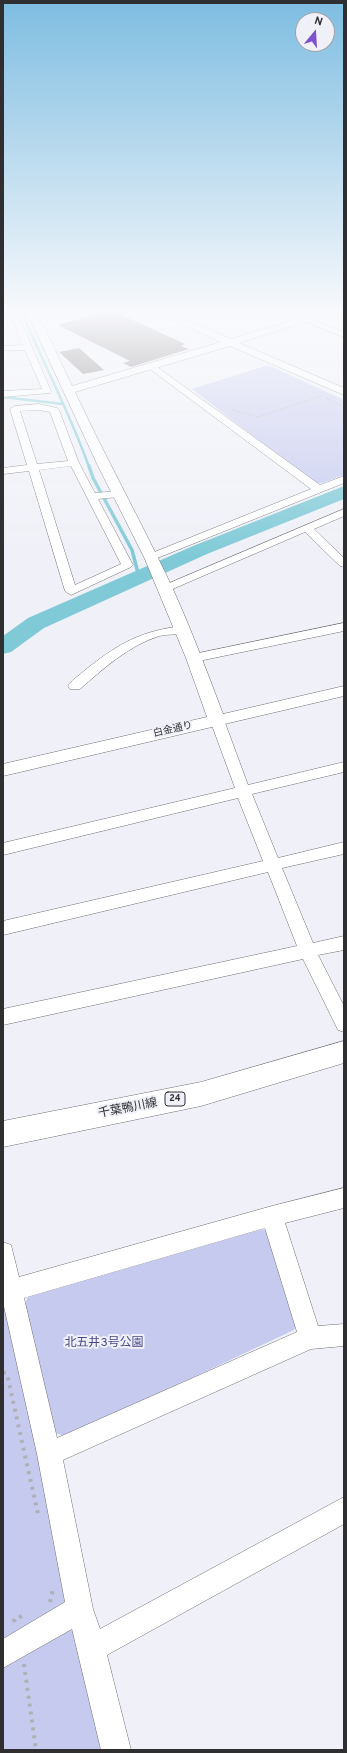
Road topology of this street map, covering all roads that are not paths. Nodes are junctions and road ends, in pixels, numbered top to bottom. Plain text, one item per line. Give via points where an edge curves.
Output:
1 (68, 391) edge
2 (35, 392) edge
3 (185, 392) edge
4 (3, 394) edge
5 (74, 463) junction
6 (32, 468) junction
7 (3, 471) edge
8 (344, 479) edge
9 (318, 489) junction
10 (118, 494) junction
11 (91, 496) junction
12 (344, 512) edge
13 (307, 528) junction
14 (151, 557) junction
15 (344, 564) edge
16 (164, 589) junction
17 (344, 627) edge
18 (182, 630) junction
19 (194, 658) junction
20 (75, 686) dead end
21 (344, 691) edge
22 (217, 720) junction
23 (344, 767) edge
24 (3, 770) edge
25 (243, 791) junction
26 (344, 848) edge
27 (3, 849) edge
28 (272, 865) junction
29 (3, 928) edge
30 (344, 944) edge
31 (308, 952) junction
32 (3, 1017) edge
33 (344, 1024) edge
34 (344, 1052) edge
35 (3, 1134) edge
36 (344, 1198) edge
37 (272, 1216) junction
38 (3, 1253) edge
39 (12, 1290) junction
40 (344, 1335) edge
41 (310, 1338) junction
42 (49, 1454) junction
43 (344, 1510) edge
44 (80, 1609) junction
45 (92, 1648) junction
46 (12, 1649) edge
47 (116, 1750) edge

1 - 10 street
2 - 4 street
3 - 9 street
5 - 6 street
5 - 6 street via 54,410 39,407 15,409
5 - 11 street
6 - 7 street
6 - 11 street via 71,591 127,565
8 - 9 street
9 - 14 street
10 - 11 street
10 - 14 street
12 - 13 street
13 - 15 street
13 - 16 street
14 - 16 street
16 - 18 street
17 - 19 street
18 - 19 street
18 - 20 street via 158,632 134,643 106,660
19 - 22 street
21 - 22 street, 白金通り
22 - 24 street, 白金通り
22 - 25 street
23 - 25 street
25 - 27 street
25 - 28 street
26 - 28 street
28 - 29 street
28 - 31 street
30 - 31 street
31 - 32 street
31 - 33 street
34 - 35 main road, 千葉鴨川線 / 24 via 201,1094
36 - 37 street
37 - 39 street
37 - 41 street
38 - 39 street
39 - 42 street
40 - 41 street
41 - 42 street
42 - 44 street
43 - 45 street
44 - 45 street
44 - 46 street
45 - 47 street

